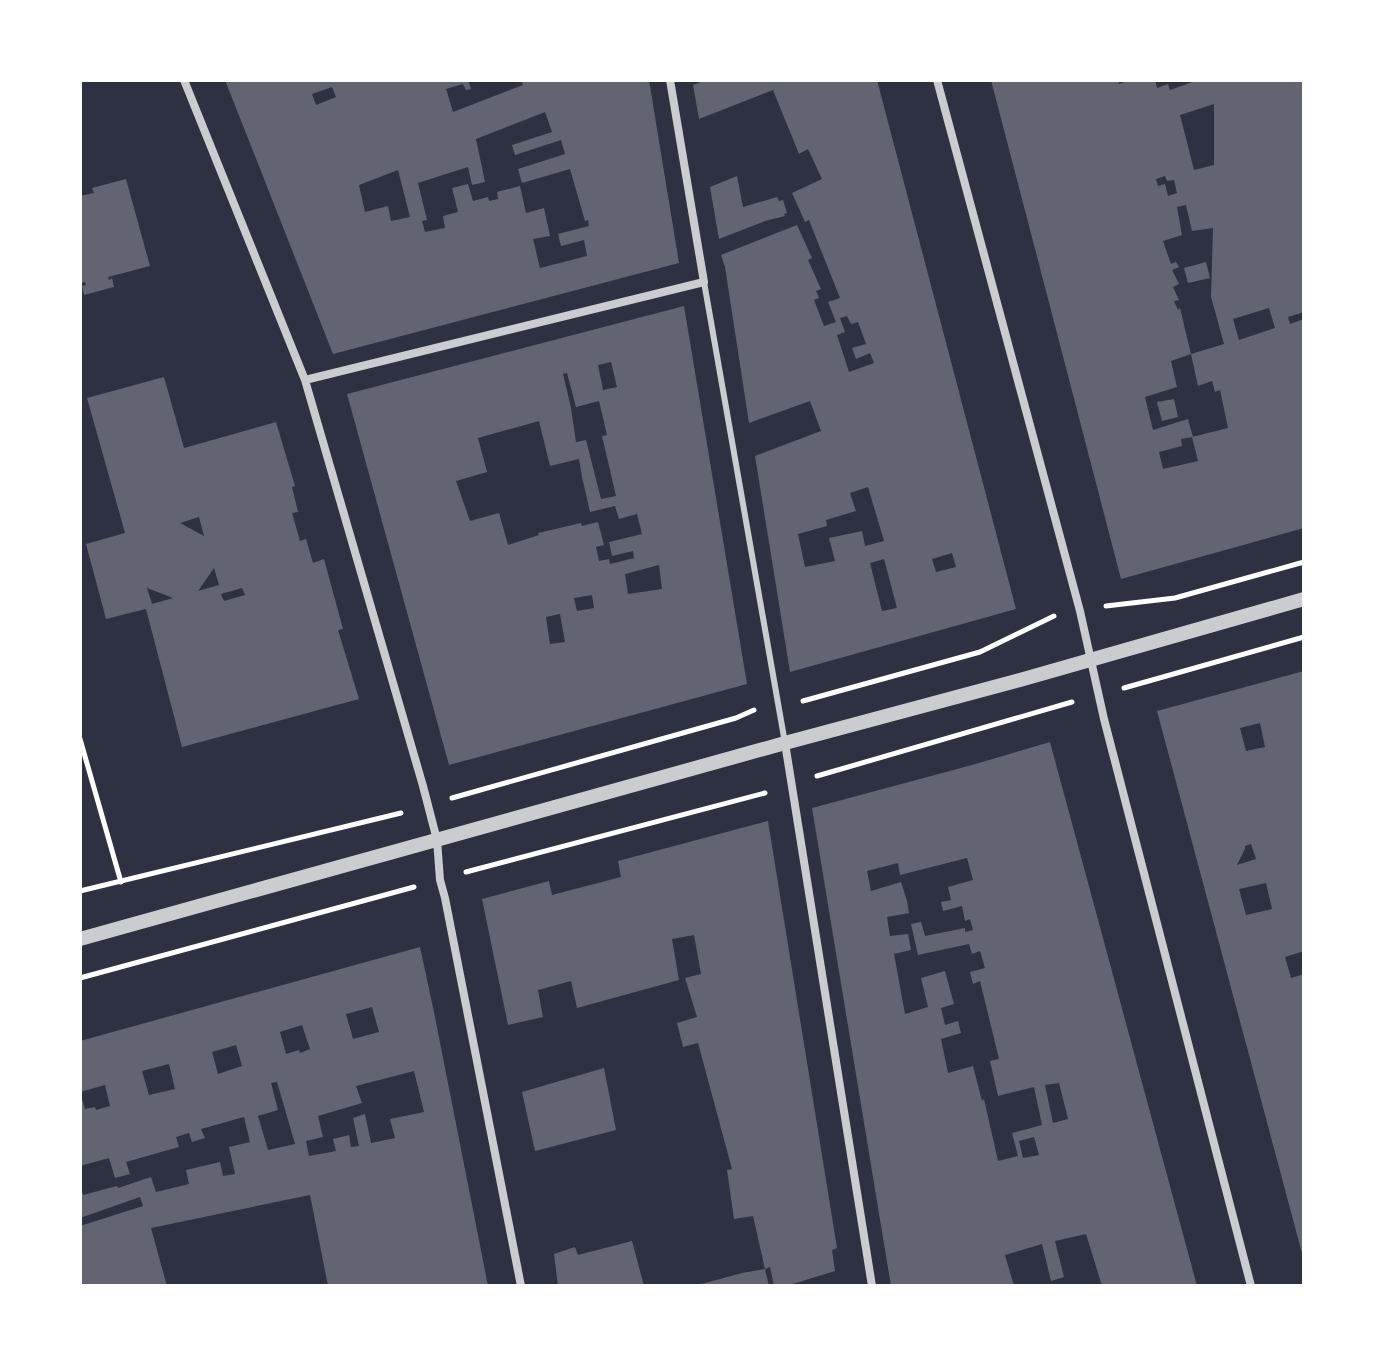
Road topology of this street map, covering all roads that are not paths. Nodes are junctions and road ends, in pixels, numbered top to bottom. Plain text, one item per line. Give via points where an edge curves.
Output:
1 (184, 80) edge
2 (670, 80) edge
3 (937, 80) edge
4 (704, 282) junction
5 (305, 380) junction
6 (1304, 599) edge
7 (1091, 658) junction
8 (785, 743) junction
9 (437, 840) junction
10 (81, 936) edge
11 (521, 1286) edge
12 (872, 1286) edge
13 (1251, 1286) edge

1 - 5 street
2 - 4 street
3 - 7 street
4 - 5 street
4 - 8 lane
5 - 9 street
6 - 7 street
7 - 8 street
7 - 13 street
8 - 9 street
8 - 12 street
9 - 10 street
9 - 11 street via 440,880

